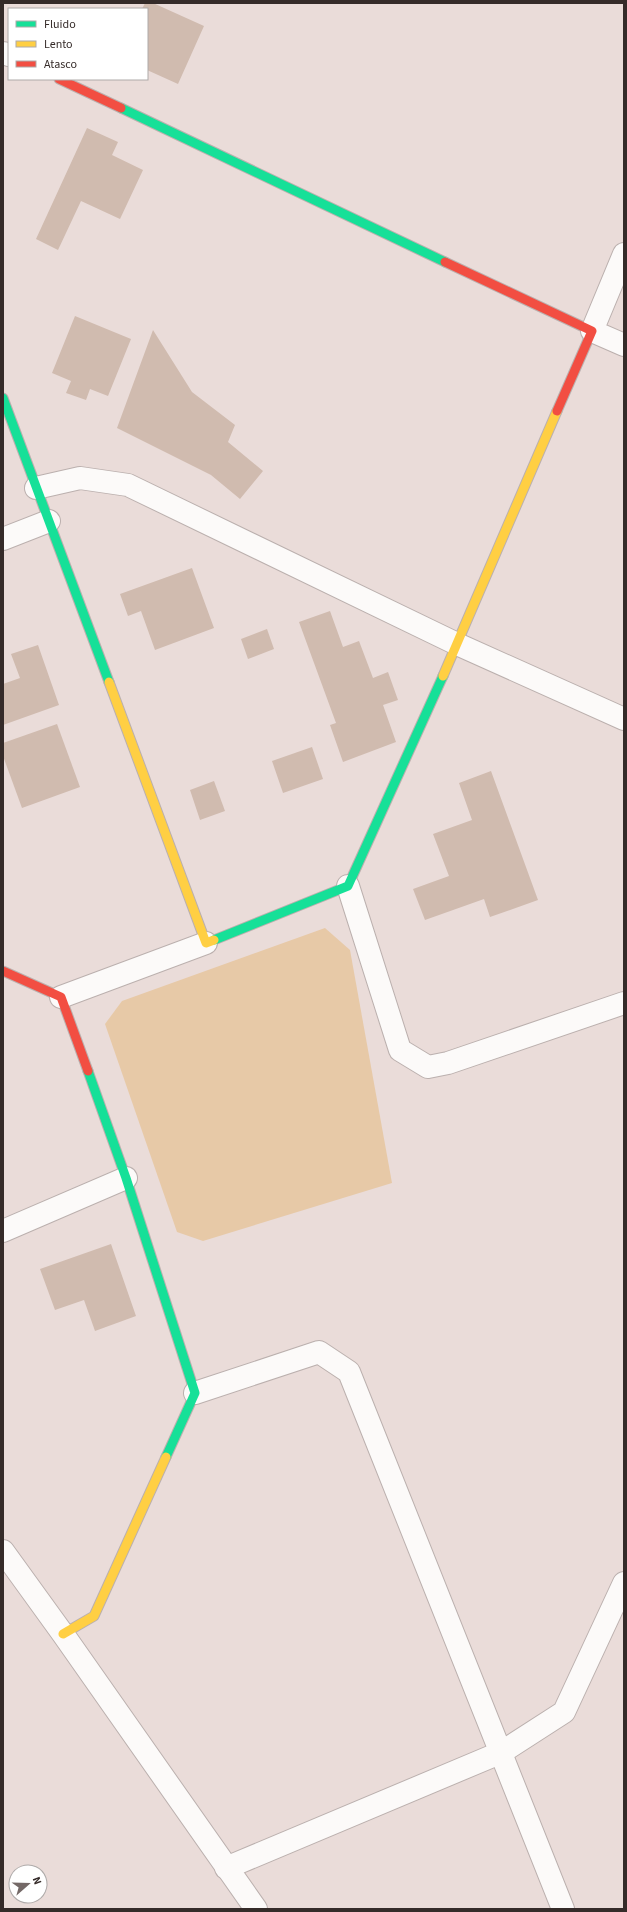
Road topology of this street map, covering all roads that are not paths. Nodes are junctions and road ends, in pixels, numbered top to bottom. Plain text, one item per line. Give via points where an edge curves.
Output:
1 (61, 80) edge
2 (624, 254) edge
3 (592, 331) junction
4 (624, 345) edge
5 (3, 398) edge
6 (36, 488) junction
7 (49, 521) junction
8 (3, 539) edge
9 (457, 644) junction
10 (624, 719) edge
11 (348, 886) junction
12 (206, 943) junction
13 (3, 971) edge
14 (61, 997) junction
15 (624, 1003) edge
16 (126, 1178) junction
17 (3, 1231) edge
18 (195, 1393) junction
19 (3, 1551) edge
20 (624, 1583) edge
21 (63, 1634) junction
22 (502, 1752) junction
23 (226, 1868) junction
24 (256, 1909) edge
25 (563, 1909) edge

1 - 3 street
2 - 3 street
3 - 4 street
3 - 9 street
5 - 6 street
6 - 7 street
6 - 9 street via 80,478 128,485
7 - 8 street
7 - 12 street
9 - 10 street
9 - 11 street
11 - 12 street
11 - 15 street via 400,1050 428,1067 448,1063
12 - 14 street
13 - 14 street
14 - 16 street
16 - 17 street
16 - 18 street
18 - 21 street via 94,1616
18 - 22 street via 319,1352 349,1372
19 - 21 street
20 - 22 street via 564,1712
21 - 23 street
22 - 23 street
22 - 25 street
23 - 24 street

